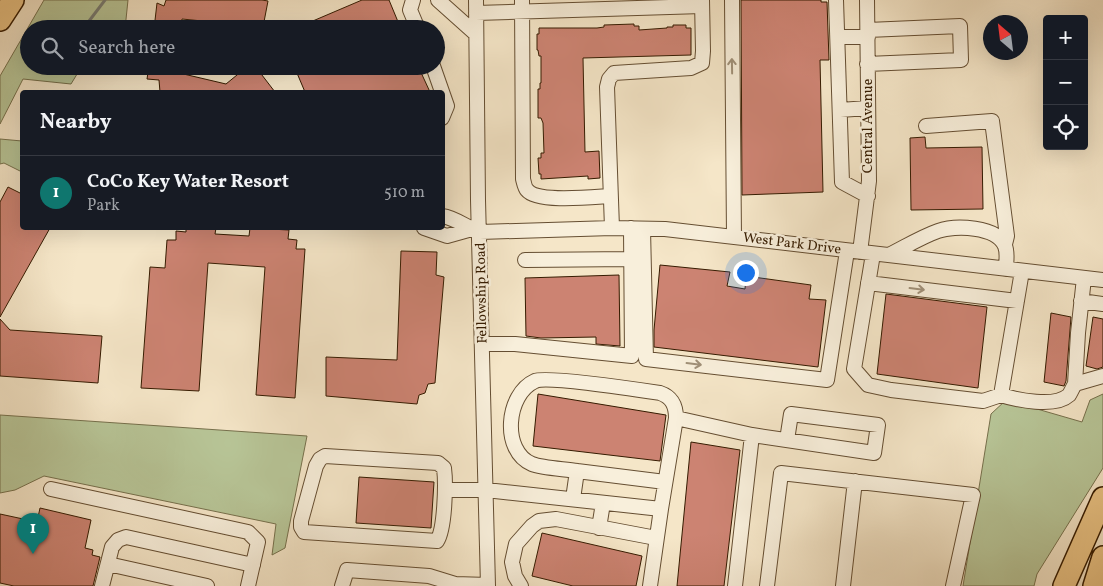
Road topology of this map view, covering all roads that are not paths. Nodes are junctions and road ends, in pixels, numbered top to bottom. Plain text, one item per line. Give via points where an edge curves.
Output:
1 (13, 0) edge
2 (412, 0) edge
3 (438, 0) edge
4 (732, 0) edge
5 (836, 0) edge
6 (867, 0) edge
7 (702, 3) edge
8 (575, 4) edge
9 (522, 5) edge
10 (476, 6) edge
11 (0, 20) edge
12 (414, 20) edge
13 (476, 34) junction
14 (868, 34) junction
15 (838, 37) junction
16 (867, 64) junction
17 (436, 75) edge
18 (441, 90) edge
19 (868, 108) junction
20 (840, 110) junction
21 (926, 126) dead end
22 (610, 196) junction
23 (868, 196) junction
24 (445, 216) edge
25 (612, 228) junction
26 (637, 228) junction
27 (430, 230) edge
28 (476, 231) junction
29 (734, 237) junction
30 (1005, 244) junction
31 (860, 252) junction
32 (888, 256) junction
33 (631, 259) junction
34 (525, 260) dead end
35 (1006, 269) junction
36 (1022, 271) junction
37 (1084, 278) junction
38 (1103, 280) edge
39 (868, 283) junction
40 (1017, 301) junction
41 (1081, 301) junction
42 (1103, 304) edge
43 (483, 344) junction
44 (1103, 376) edge
45 (1075, 384) junction
46 (1001, 395) junction
47 (676, 418) junction
48 (752, 434) junction
49 (787, 440) junction
50 (577, 471) junction
51 (855, 481) junction
52 (666, 482) junction
53 (52, 489) dead end
54 (445, 490) junction
55 (486, 490) junction
56 (1103, 498) edge
57 (573, 499) junction
58 (603, 502) junction
59 (661, 509) junction
60 (1103, 509) edge
61 (599, 528) junction
62 (1089, 530) junction
63 (656, 538) junction
64 (1103, 557) edge
65 (108, 564) junction
66 (253, 565) junction
67 (429, 581) edge
68 (455, 585) edge
69 (102, 586) edge
70 (207, 586) edge
71 (248, 586) edge
72 (342, 586) edge
73 (488, 586) edge
74 (521, 586) edge
75 (650, 586) edge
76 (735, 586) edge
77 (767, 586) edge
78 (843, 586) edge
79 (953, 586) edge
80 (1064, 586) edge
81 (1094, 586) edge

1 - 11 highway
2 - 12 street via 410,10
3 - 13 street
29 -> 4 street
5 - 15 street
6 - 14 street, Central Avenue
7 - 8 street
7 - 22 street via 702,63 691,68 614,73 609,79
8 - 9 street
9 - 10 street
9 - 22 street via 522,179 526,190 555,199
10 - 13 street, Fellowship Road
13 - 28 street, Fellowship Road
14 - 15 street
14 - 16 street, Central Avenue
14 - 16 street via 960,26 961,60
15 - 20 street
16 - 19 street, Central Avenue
17 - 18 street
19 - 20 street
19 - 23 street, Central Avenue
20 - 23 street via 842,182
21 - 30 street via 992,121 1007,236
22 - 25 street
23 - 31 street, Central Avenue
24 - 28 street
25 - 26 street, West Park Drive
25 - 28 street, West Park Drive
26 - 29 street, West Park Drive
26 -> 31 street via 646,358 827,380
26 - 33 street
27 - 28 street, West Park Drive via 447,236
28 - 43 street, Fellowship Road
29 - 31 street, West Park Drive
30 - 32 street via 982,229 948,228
30 - 35 street
31 - 32 street, West Park Drive
31 - 39 street
32 - 35 street, West Park Drive
33 - 34 street
33 - 43 street via 632,356 515,344
35 - 36 street, West Park Drive
36 - 37 street, West Park Drive
36 - 40 street
37 - 38 street, West Park Drive
37 - 41 street
39 -> 40 street
39 - 46 street via 854,368 868,385 983,401
40 - 46 street
41 - 42 street
41 - 45 street
43 - 55 street, Fellowship Road
44 - 45 street
45 - 46 street via 1068,395 1059,400 1038,402
47 - 48 street
47 - 50 street via 673,401 660,393 536,380 517,397 512,410 511,434 515,446 531,464
47 - 52 street
48 - 49 street
48 - 76 street
49 - 49 street via 874,452 878,425 791,414
50 - 52 street
50 - 57 street
51 - 77 street via 780,473
51 - 78 street
51 - 79 street via 973,494
52 - 59 street
53 - 66 street via 248,532 258,542
54 - 54 street via 444,468 438,463 325,456 316,466 301,527 304,532 437,541 442,530
54 - 55 street
55 - 57 street
55 - 73 street, Fellowship Road
56 - 62 highway
57 - 58 street
58 - 59 street
58 - 61 street
59 - 63 street
60 - 62 highway
61 - 63 street
61 - 74 street via 556,519 539,521 532,526 516,544 512,562
62 - 80 highway
63 - 75 street
64 - 81 highway
65 - 66 street via 115,543 121,538 131,537
65 - 69 street
65 - 70 street
66 - 71 street
67 - 68 street
67 - 72 street via 347,570
68 - 73 street

